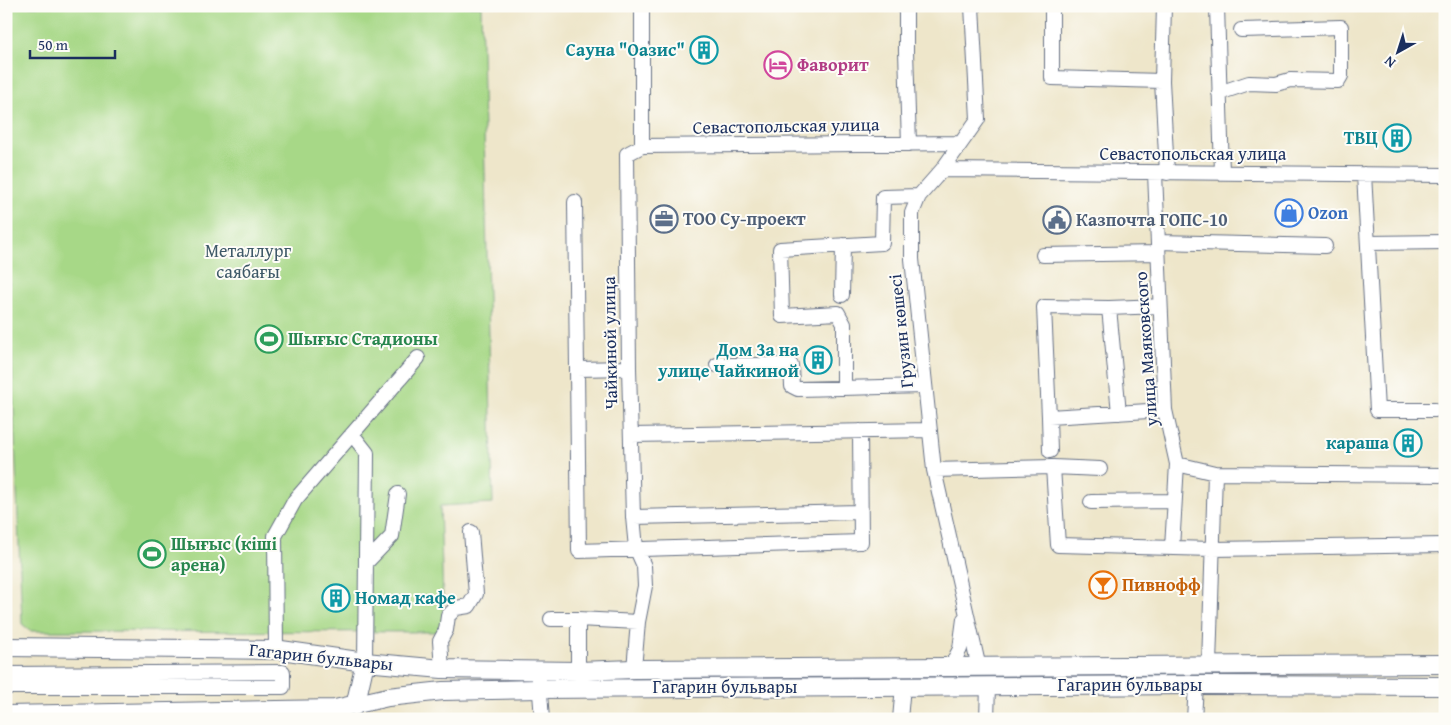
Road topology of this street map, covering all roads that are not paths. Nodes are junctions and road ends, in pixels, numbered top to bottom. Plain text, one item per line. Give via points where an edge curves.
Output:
1 (642, 6) edge
2 (906, 6) edge
3 (972, 6) edge
4 (1052, 6) edge
5 (1164, 6) edge
6 (1217, 6) edge
7 (1241, 30) dead end
8 (1162, 81) junction
9 (1219, 93) junction
10 (960, 143) junction
11 (909, 144) junction
12 (642, 146) junction
13 (942, 170) junction
14 (1161, 173) junction
15 (1222, 173) junction
16 (1364, 174) junction
17 (1445, 175) edge
18 (919, 196) junction
19 (574, 202) dead end
20 (1445, 242) edge
21 (1368, 243) junction
22 (843, 246) junction
23 (1325, 246) dead end
24 (1158, 248) junction
25 (1043, 255) dead end
26 (842, 295) dead end
27 (1160, 306) junction
28 (1109, 308) junction
29 (418, 358) dead end
30 (717, 365) dead end
31 (628, 368) junction
32 (577, 369) junction
33 (925, 386) junction
34 (844, 388) junction
35 (1165, 410) junction
36 (1435, 410) dead end
37 (1119, 413) junction
38 (1049, 417) junction
39 (930, 430) junction
40 (860, 431) junction
41 (352, 434) junction
42 (632, 435) junction
43 (1050, 451) dead end
44 (1177, 464) junction
45 (1053, 467) junction
46 (1100, 469) dead end
47 (934, 470) junction
48 (1215, 473) junction
49 (1445, 475) edge
50 (398, 494) dead end
51 (1174, 500) junction
52 (1090, 502) dead end
53 (860, 512) junction
54 (633, 517) junction
55 (471, 532) dead end
56 (1445, 545) edge
57 (636, 548) junction
58 (1172, 548) junction
59 (1212, 549) junction
60 (366, 563) junction
61 (965, 609) junction
62 (551, 619) dead end
63 (578, 619) junction
64 (638, 622) junction
65 (6, 647) edge
66 (276, 650) junction
67 (365, 662) junction
68 (1445, 664) edge
69 (1209, 665) junction
70 (950, 668) junction
71 (979, 668) junction
72 (442, 669) junction
73 (539, 669) junction
74 (634, 669) junction
75 (578, 671) junction
76 (130, 673) junction
77 (6, 674) edge
78 (1196, 685) junction
79 (903, 686) junction
80 (984, 686) junction
81 (1445, 686) edge
82 (6, 687) edge
83 (131, 688) junction
84 (540, 689) junction
85 (356, 712) edge
86 (6, 715) edge
87 (150, 716) edge
88 (542, 719) edge
89 (900, 719) edge
90 (987, 719) edge
91 (1194, 719) edge

1 - 12 street
2 - 11 street
3 - 10 street, Грузин көшесі via 978,118
4 - 8 street via 1052,78
5 - 8 street, улица Маяковского
6 - 9 street
7 - 9 street via 1341,27 1341,76 1338,81 1249,83
8 - 14 street, улица Маяковского
9 - 15 street
10 - 11 street, Севастопольская улица
10 - 13 street, Грузин көшесі
11 - 12 street, Севастопольская улица
12 - 31 street, Чайкиной улица via 627,154
13 - 14 street, Севастопольская улица
13 - 18 street, Грузин көшесі
14 - 15 street, Севастопольская улица
14 - 24 street, улица Маяковского
15 - 16 street, Севастопольская улица
16 - 17 street, Севастопольская улица
16 - 21 street
18 - 22 street via 883,197 882,243
18 - 33 street, Грузин көшесі via 912,213 912,259
19 - 32 street
20 - 21 street
21 - 36 street via 1377,410
22 - 26 street
22 - 34 street via 780,249 782,316 838,313 844,324
23 - 24 street
24 - 25 street
24 - 27 street, улица Маяковского
27 - 28 street
27 - 35 street, улица Маяковского
28 - 37 street
28 - 38 street via 1044,307
29 - 41 street
30 - 34 street via 791,366 792,386 798,389
31 - 32 street
31 - 42 street, Чайкиной улица
32 - 57 street via 579,551
33 - 34 street
33 - 39 street, Грузин көшесі
35 - 37 street
35 - 44 street, улица Маяковского
37 - 38 street
38 - 43 street
39 - 40 street
39 - 47 street, Грузин көшесі
40 - 42 street
40 - 53 street
41 - 60 street via 367,452
41 - 66 street via 296,500 275,536
42 - 54 street, Чайкиной улица
44 - 48 street
44 - 51 street, улица Маяковского
45 - 46 street
45 - 47 street
45 - 58 street via 1058,545
47 - 61 street, Грузин көшесі
48 - 49 street
48 - 59 street
50 - 60 street via 392,536
51 - 52 street
51 - 58 street, улица Маяковского
53 - 54 street
53 - 57 street via 861,542
54 - 57 street, Чайкиной улица
55 - 72 street via 476,594 469,606 456,608 448,616 440,641
56 - 59 street
57 - 64 street, Чайкиной улица via 644,566 645,586
58 - 59 street
59 - 69 street
60 - 67 street
61 - 70 street via 960,649
61 - 71 street, Грузин көшесі
62 - 63 street
63 - 64 street
63 - 75 street
64 - 74 street, Чайкиной улица
65 - 66 main road, Гагарин бульвары
66 - 67 main road, Гагарин бульвары
67 - 72 main road, Гагарин бульвары
67 - 85 main road
68 - 69 main road, Гагарин бульвары
69 - 71 main road, Гагарин бульвары
70 - 71 main road, Гагарин бульвары
70 - 74 main road, Гагарин бульвары
71 - 80 main road
72 - 73 main road, Гагарин бульвары
73 - 75 main road, Гагарин бульвары
73 - 84 street
74 - 75 main road, Гагарин бульвары
76 - 77 street
76 - 83 street
76 - 83 street via 283,672 283,687
78 - 80 main road, Гагарин бульвары
78 - 81 main road, Гагарин бульвары
78 - 91 street
79 - 80 main road, Гагарин бульвары
79 - 84 main road, Гагарин бульвары
79 - 89 street
80 - 90 street
82 - 83 street
84 - 85 main road, Гагарин бульвары via 443,691 388,697
84 - 88 street
85 - 87 main road, Гагарин бульвары
86 - 87 main road, Гагарин бульвары

